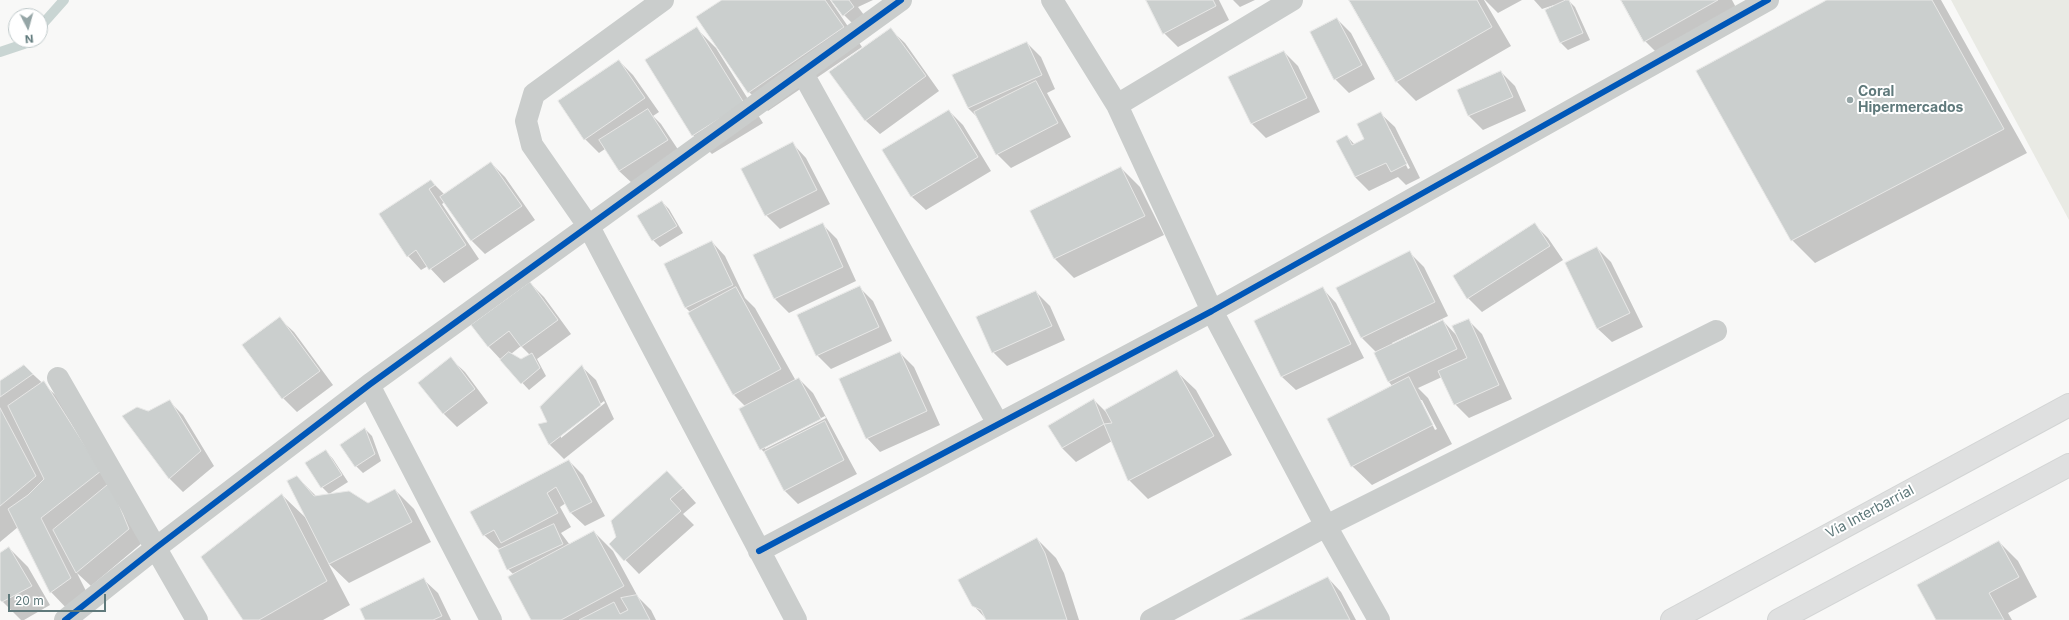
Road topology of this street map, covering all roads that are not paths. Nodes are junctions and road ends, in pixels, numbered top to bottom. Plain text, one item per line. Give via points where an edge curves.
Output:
1 (663, 0) edge
2 (901, 0) edge
3 (1052, 0) edge
4 (1292, 0) edge
5 (1768, 0) edge
6 (802, 72) junction
7 (1117, 105) junction
8 (589, 227) junction
9 (1212, 311) junction
10 (1716, 332) dead end
11 (58, 378) dead end
12 (369, 385) junction
13 (2069, 405) edge
14 (998, 424) junction
15 (2069, 465) edge
16 (1326, 526) junction
17 (156, 547) junction
18 (759, 551) junction
19 (65, 620) edge
20 (197, 620) edge
21 (491, 620) edge
22 (796, 620) edge
23 (1152, 620) edge
24 (1379, 620) edge
25 (1672, 620) edge
26 (1779, 620) edge

1 - 8 street via 534,94 526,121 532,145
2 - 6 street
3 - 7 street
4 - 7 street
5 - 9 street
6 - 8 street
6 - 14 street
7 - 9 street
8 - 12 street
8 - 18 street
9 - 14 street
9 - 16 street
10 - 16 street
11 - 17 street
12 - 17 street
12 - 21 street
13 - 25 main road, Vía Interbarrial
14 - 18 street
15 - 26 main road
16 - 23 street
16 - 24 street
17 - 19 street
17 - 20 street
18 - 22 street

